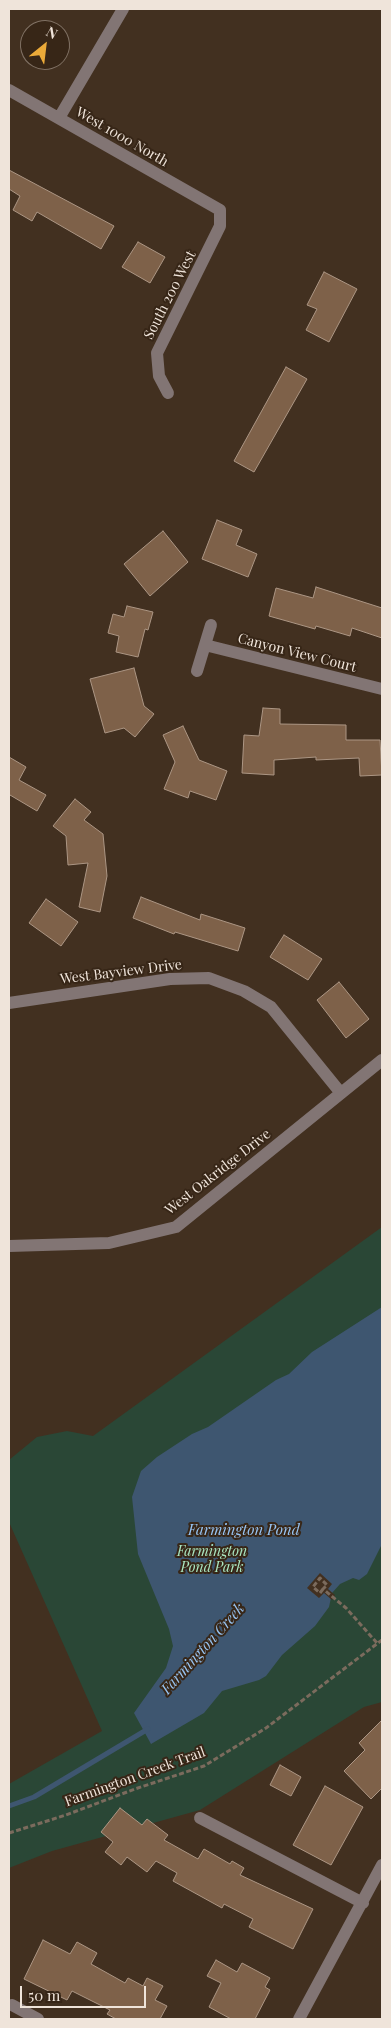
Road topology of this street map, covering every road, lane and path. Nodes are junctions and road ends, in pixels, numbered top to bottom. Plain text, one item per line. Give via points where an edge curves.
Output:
1 (123, 9) edge
2 (9, 90) edge
3 (59, 118) junction
4 (220, 210) joint
5 (168, 393) dead end
6 (211, 625) dead end
7 (205, 645) junction
8 (197, 671) dead end
9 (382, 689) edge
10 (9, 1002) edge
11 (382, 1060) edge
12 (340, 1092) junction
13 (9, 1246) edge
14 (323, 1589) junction
15 (382, 1640) edge
16 (377, 1643) junction
17 (200, 1818) dead end
18 (9, 1832) edge
19 (382, 1865) edge
20 (363, 1903) junction
21 (12, 2005) dead end
22 (38, 2019) edge
23 (299, 2019) edge

1 - 3 street
2 - 3 street, West 1000 North
3 - 4 street, West 1000 North
4 - 5 street, South 200 West via 220,226 157,353 159,376
6 - 7 street
7 - 8 street
7 - 9 street, Canyon View Court
10 - 12 street, West Bayview Drive via 170,979 209,978 244,991 272,1007
11 - 12 street, West Oakridge Drive
12 - 13 street, West Oakridge Drive via 176,1227 109,1243
14 - 14 path via 327,1585 320,1578 313,1587 320,1593
14 - 16 path via 346,1608
15 - 16 path, Farmington Creek Trail
16 - 18 path, Farmington Creek Trail via 266,1728 204,1766
17 - 20 street
19 - 20 street
20 - 23 street
21 - 22 street

